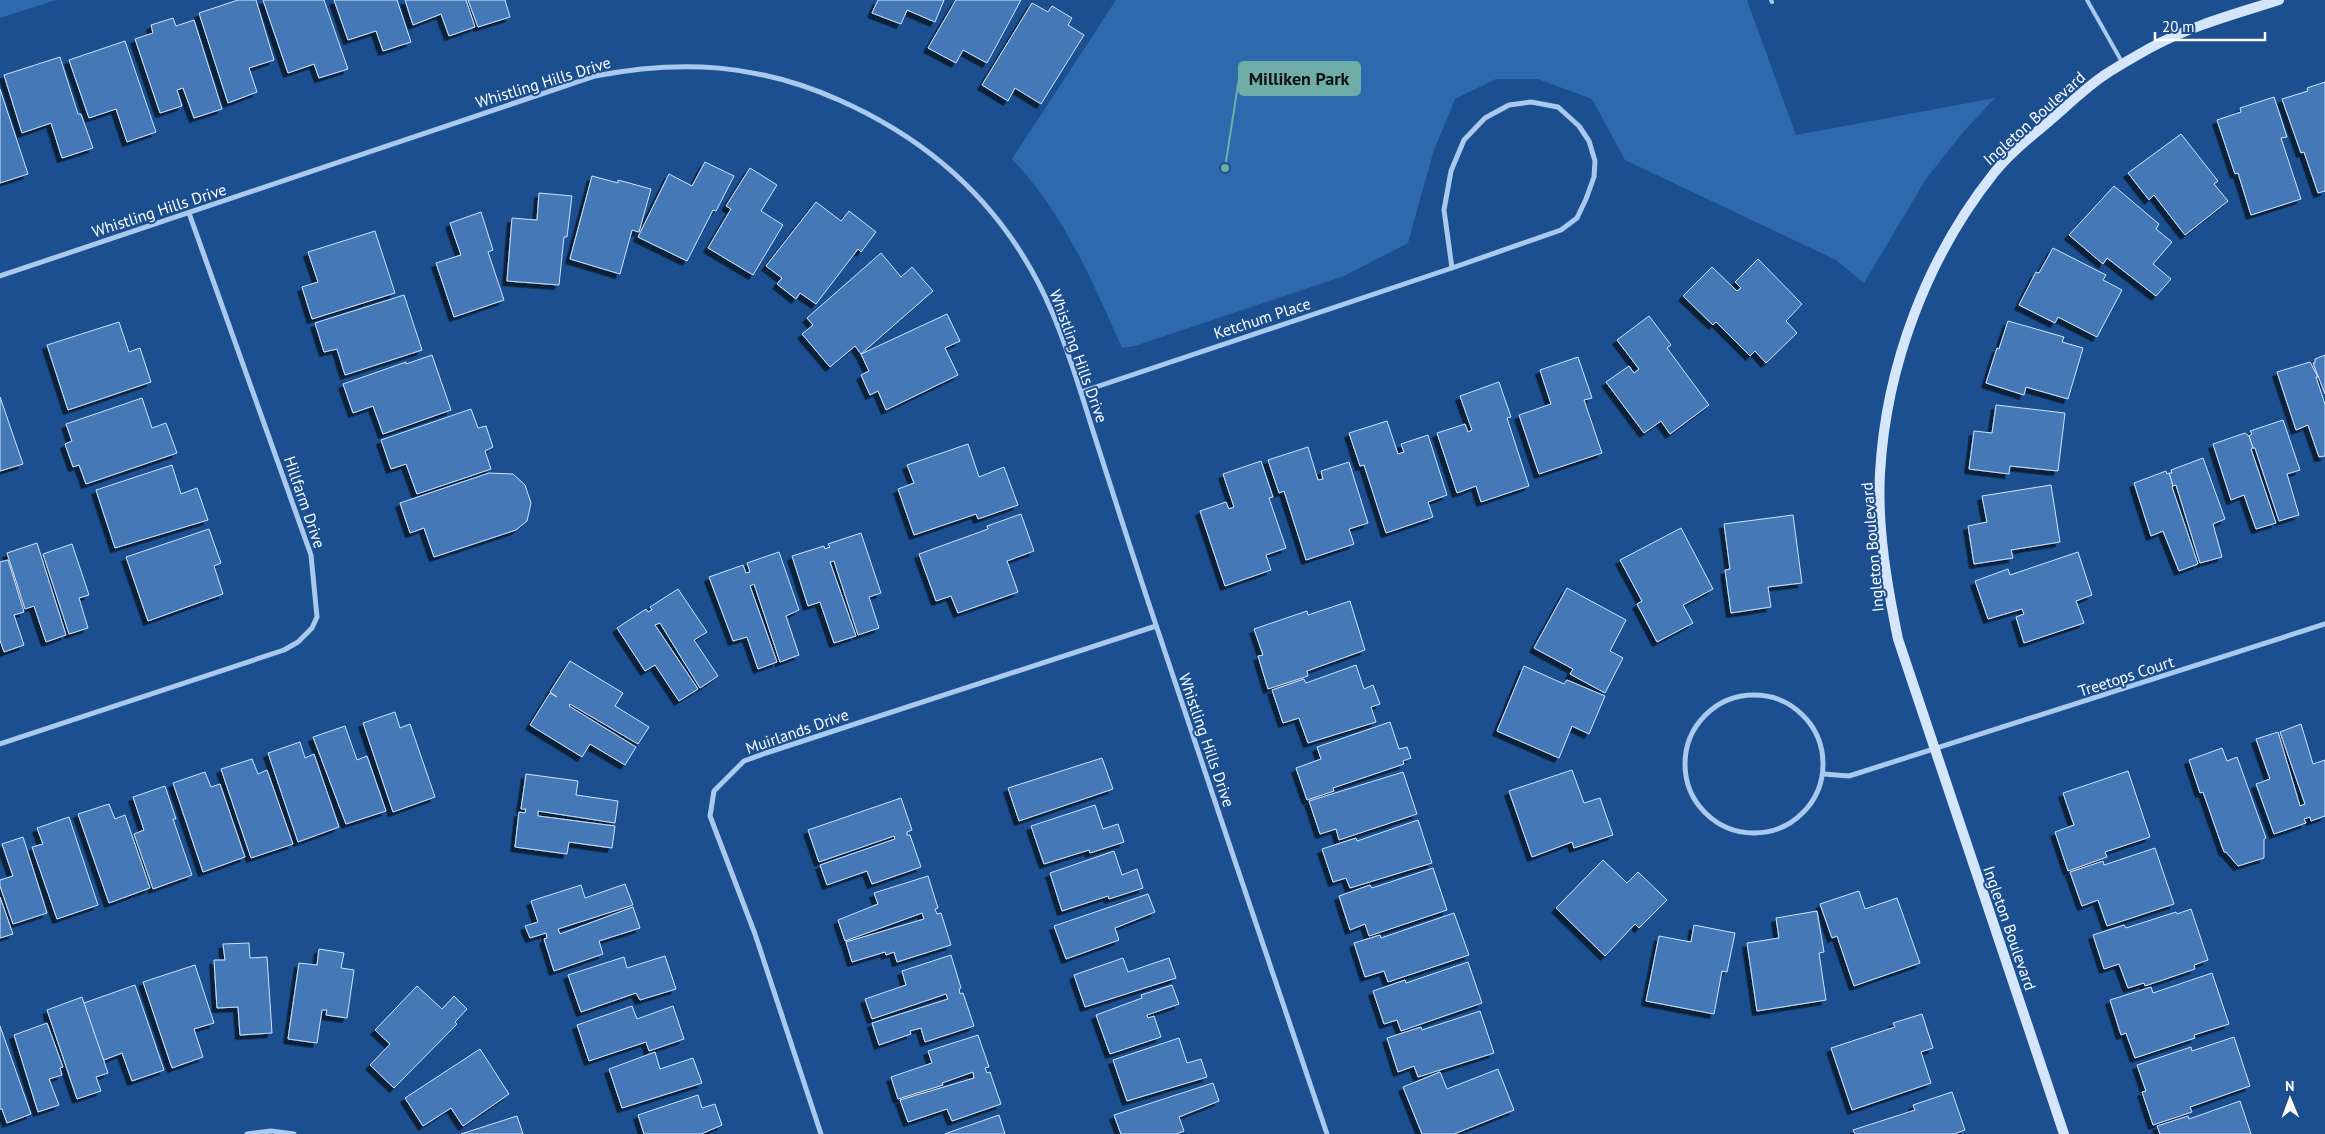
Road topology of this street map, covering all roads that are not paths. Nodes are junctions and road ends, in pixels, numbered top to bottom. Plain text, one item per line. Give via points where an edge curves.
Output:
1 (2087, 0) edge
2 (2279, 0) edge
3 (2123, 64) junction
4 (189, 213) junction
5 (1452, 268) junction
6 (0, 276) edge
7 (1081, 392) junction
8 (2325, 624) edge
9 (1156, 626) junction
10 (0, 744) edge
11 (1934, 750) junction
12 (1822, 774) junction
13 (247, 1134) edge
14 (294, 1134) edge
15 (820, 1134) edge
16 (1326, 1134) edge
17 (2064, 1134) edge

1 - 3 lane
2 - 3 street, Ingleton Boulevard via 2201,24
3 - 11 street, Ingleton Boulevard via 2102,76 1995,171 1961,221 1932,273 1895,374 1884,432 1880,513 1898,639
4 - 6 street, Whistling Hills Drive
4 - 7 street, Whistling Hills Drive via 595,76 674,66 754,72 810,87 872,115 912,139 958,176 998,219 1025,258 1052,310
4 - 10 street, Hillfarm Drive via 311,554 317,617 312,628 298,642 284,650
5 - 5 street, Ketchum Place via 1444,210 1451,171 1464,140 1485,118 1509,104 1531,102 1558,107 1579,126 1589,141 1595,161 1594,177 1576,218 1561,230
5 - 7 street, Ketchum Place
7 - 9 street, Whistling Hills Drive
8 - 11 street, Treetops Court
9 - 15 street, Muirlands Drive via 766,753 744,762 714,791 710,816 755,934
9 - 16 street, Whistling Hills Drive
11 - 12 street, Treetops Court via 1849,776
11 - 17 street, Ingleton Boulevard
12 - 12 street via 1818,791 1795,820 1757,833 1734,830 1714,820 1698,805 1688,784 1685,762 1689,740 1700,720 1717,706 1737,697 1760,695 1782,700 1801,713 1815,731 1822,752
13 - 14 street via 271,1131

